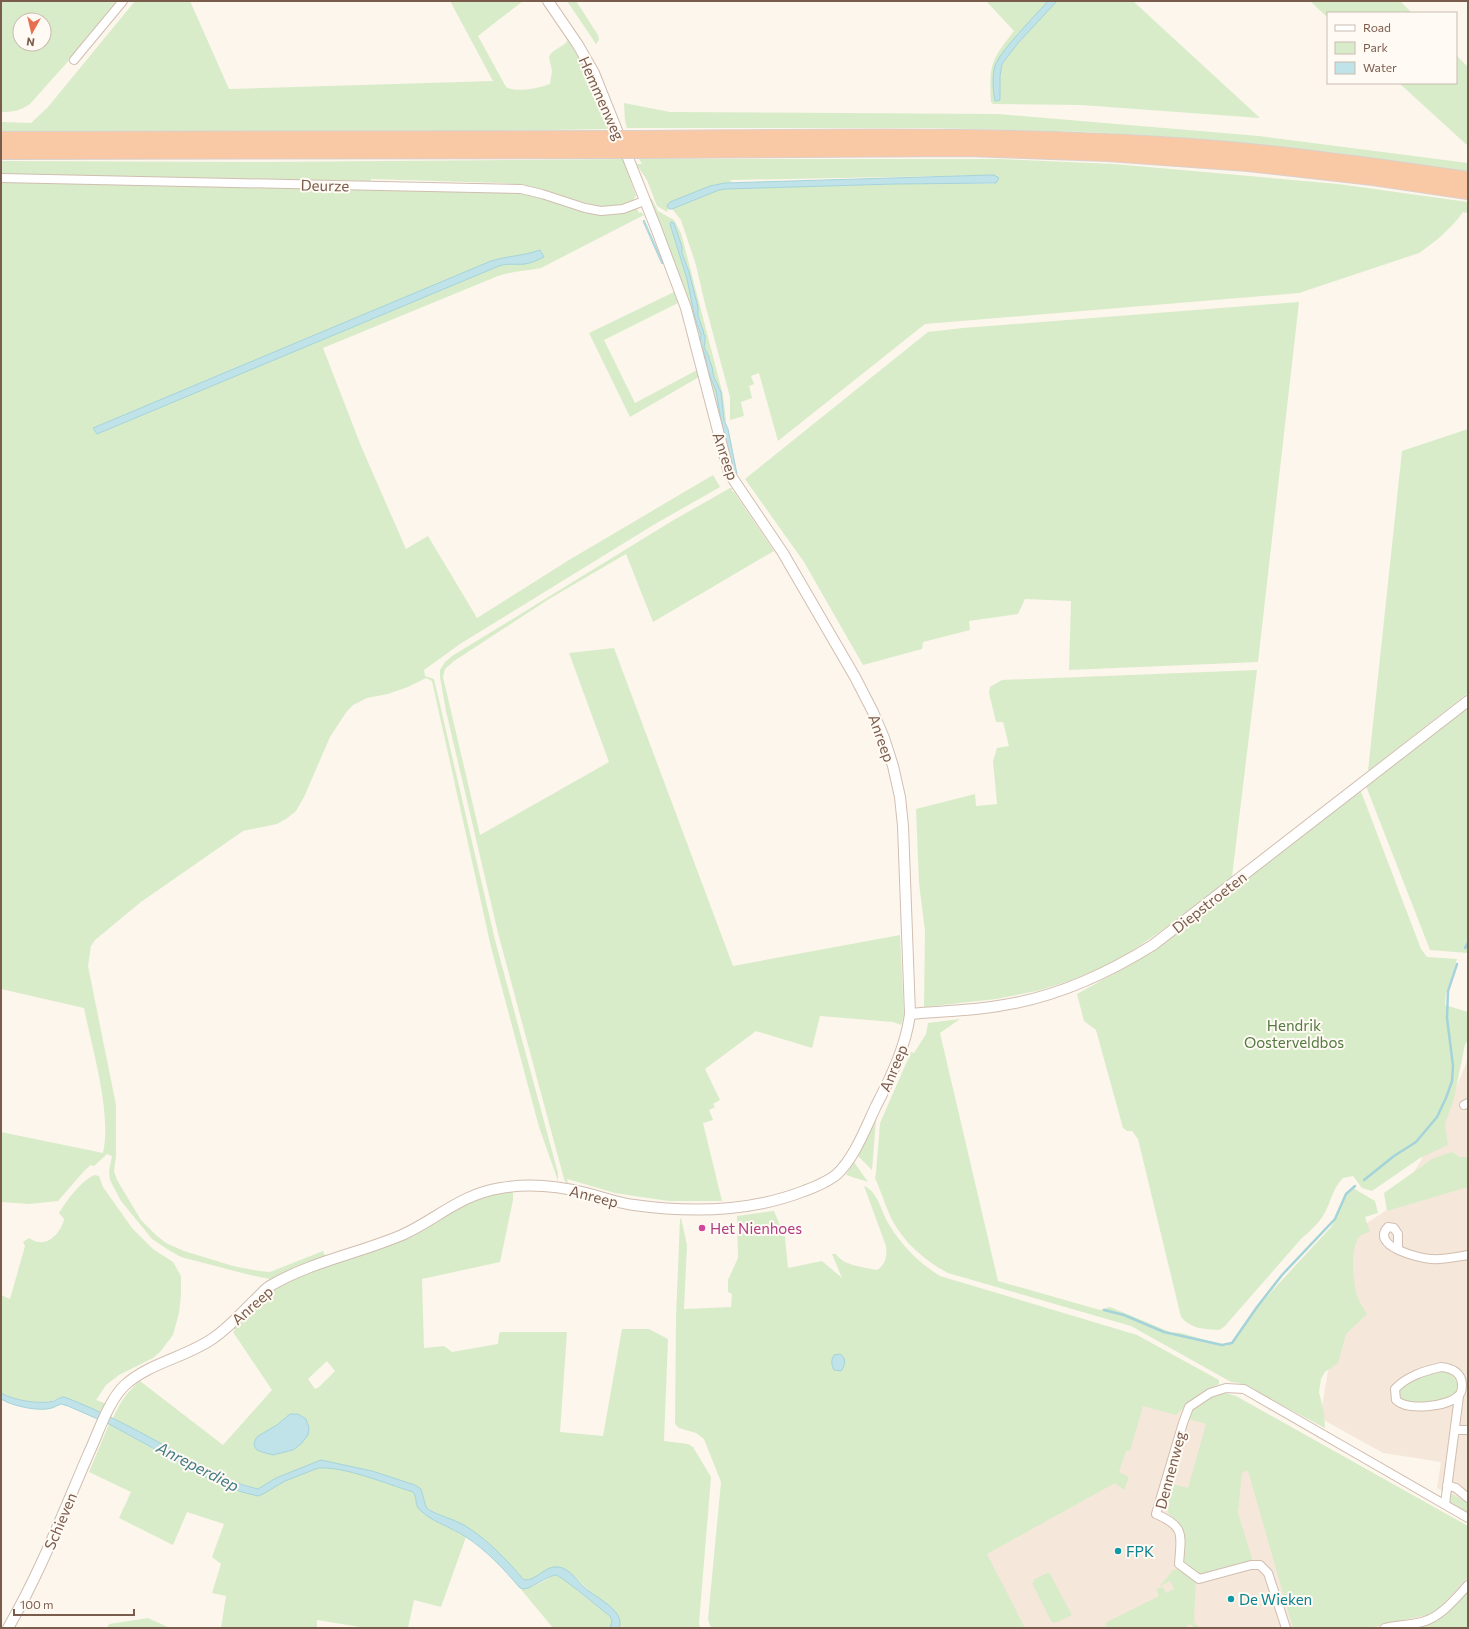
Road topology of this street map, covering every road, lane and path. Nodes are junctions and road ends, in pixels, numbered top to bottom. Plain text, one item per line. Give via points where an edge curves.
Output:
1 (123, 1) edge
2 (548, 1) edge
3 (74, 60) dead end
4 (1, 139) edge
5 (640, 144) junction
6 (610, 145) junction
7 (1, 152) edge
8 (1, 178) edge
9 (1468, 179) edge
10 (1468, 192) edge
11 (644, 201) junction
12 (1468, 701) edge
13 (910, 1014) junction
14 (1398, 1249) dead end
15 (1468, 1256) edge
16 (1459, 1396) junction
17 (107, 1412) joint
18 (1455, 1430) junction
19 (1468, 1430) edge
20 (1447, 1485) junction
21 (1468, 1498) edge
22 (1445, 1504) junction
23 (1468, 1518) edge
24 (1468, 1585) edge
25 (8, 1628) edge
26 (1286, 1628) edge
27 (1385, 1628) edge

1 - 3 street
2 - 11 street, Hemmenweg via 594,73
4 - 6 highway
5 - 6 highway, bridge
5 - 9 highway via 934,137 1025,138 1154,144 1336,161
5 - 10 highway via 1108,154 1248,164
6 - 7 highway
8 - 11 street, Deurze via 521,190 601,211 623,209
11 - 13 street, Anreep via 686,308 729,473 783,553 855,677 876,718 889,752 900,797 903,826
12 - 13 street, Diepstroeten via 1153,945 1124,963 1085,982 1039,998 975,1009
13 - 17 street, Anreep via 903,1047 879,1101 848,1162 826,1181 783,1199 756,1206 712,1209 630,1205 574,1190 538,1185 498,1188 479,1193 399,1236 295,1273 269,1286 230,1325 212,1339 134,1378 117,1394
14 - 15 street via 1409,1255 1430,1259
16 - 16 street via 1462,1382 1458,1374 1449,1368 1441,1367 1417,1374 1395,1389 1396,1400 1400,1404 1414,1407 1435,1405
16 - 18 street
17 - 25 street, Schieven via 38,1573
18 - 19 street
18 - 20 street
20 - 21 street via 1456,1488
20 - 22 street
22 - 23 street
22 - 26 street, Dennenweg via 1244,1390 1226,1388 1210,1393 1189,1407 1156,1514 1176,1525 1181,1536 1179,1564 1199,1579 1251,1565 1260,1565 1268,1573
24 - 27 street via 1445,1609 1431,1618 1423,1622

